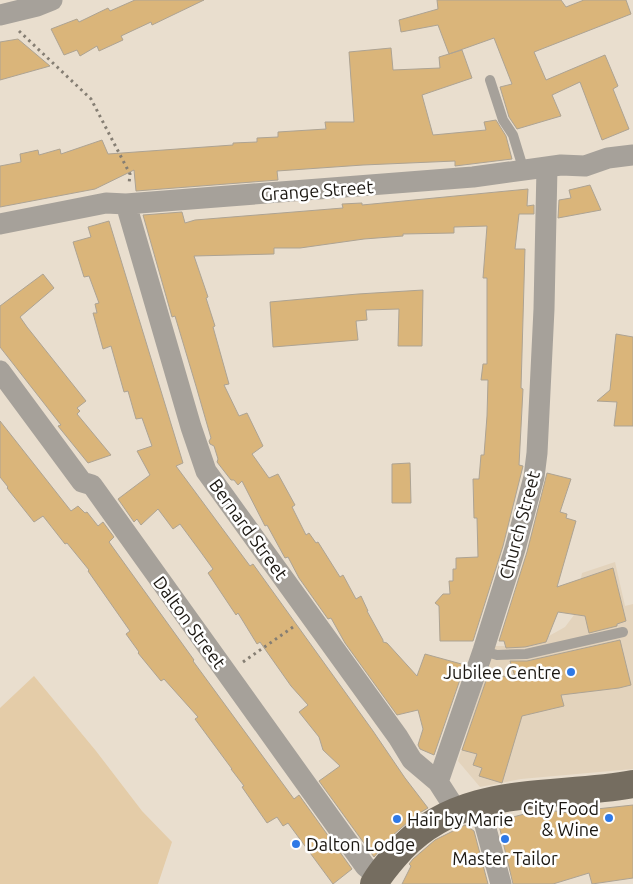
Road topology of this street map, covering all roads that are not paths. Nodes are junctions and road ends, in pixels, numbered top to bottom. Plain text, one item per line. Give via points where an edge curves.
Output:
1 (52, 0) edge
2 (1, 15) edge
3 (490, 80) dead end
4 (633, 156) edge
5 (547, 167) junction
6 (524, 171) junction
7 (126, 204) junction
8 (0, 224) edge
9 (0, 371) edge
10 (623, 632) dead end
11 (483, 651) junction
12 (438, 782) junction
13 (633, 784) edge
14 (468, 807) junction
15 (376, 881) edge
16 (501, 884) edge

1 - 2 street
3 - 6 lane
4 - 5 street, Grange Street via 608,158 585,166
5 - 6 street, Grange Street
5 - 11 street, Church Street via 534,477
6 - 7 street, Grange Street
7 - 8 street, Grange Street via 106,203
7 - 12 street, Bernard Street via 206,471 412,760
9 - 15 street, Dalton Street via 82,482 92,486
10 - 11 lane via 526,654 497,655
11 - 12 street, Church Street
12 - 14 street, Bernard Street
13 - 14 main road via 510,798
14 - 15 main road via 435,821 408,842
14 - 16 street, Bernard Street

